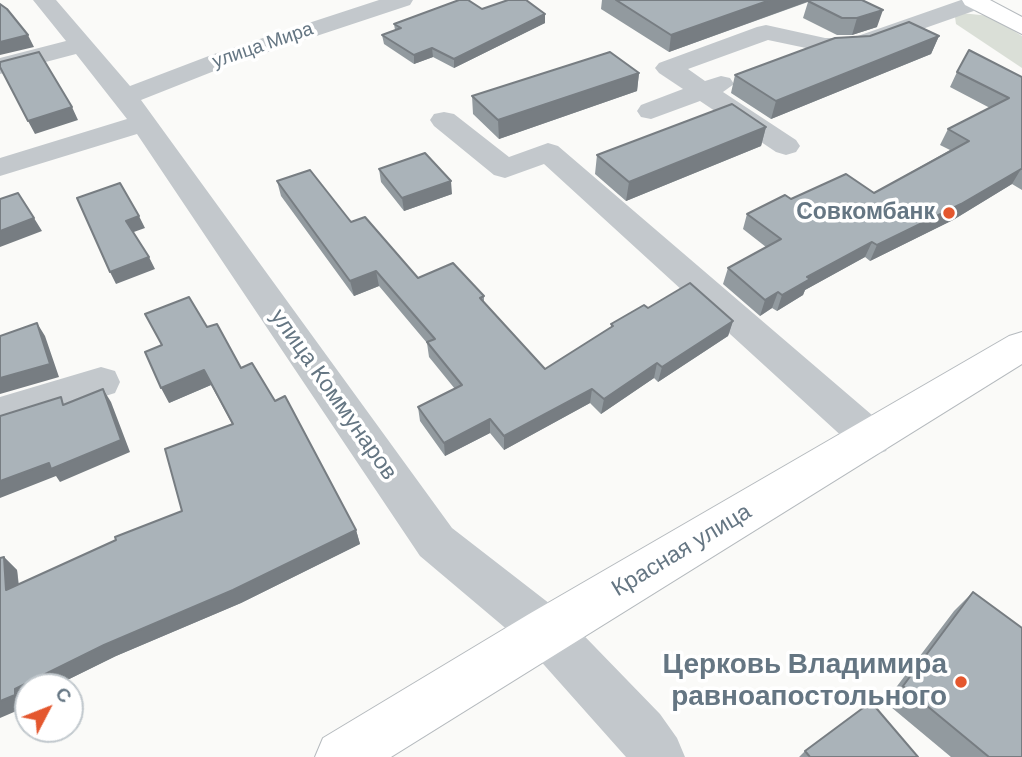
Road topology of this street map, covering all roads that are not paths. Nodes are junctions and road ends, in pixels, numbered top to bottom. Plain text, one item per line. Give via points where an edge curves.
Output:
1 (44, 0) edge
2 (402, 0) edge
3 (1005, 0) edge
4 (975, 1) edge
5 (1022, 7) edge
6 (1022, 27) edge
7 (82, 45) junction
8 (825, 46) junction
9 (789, 59) edge
10 (0, 66) edge
11 (740, 78) edge
12 (703, 91) junction
13 (133, 111) junction
14 (651, 111) dead end
15 (444, 120) dead end
16 (786, 146) dead end
17 (0, 167) edge
18 (1022, 346) edge
19 (101, 382) dead end
20 (0, 413) edge
21 (872, 439) junction
22 (546, 631) junction
23 (342, 757) edge
24 (658, 757) edge

1 - 7 street, улица Коммунаров
2 - 13 street, улица Мира via 223,59
3 - 5 main road
4 - 6 main road
4 - 8 street via 855,46
7 - 10 street
7 - 13 street, улица Коммунаров
8 - 9 street
8 - 12 street via 766,32 668,68
11 - 12 street
12 - 14 street
12 - 16 street
13 - 17 street, улица Мира
13 - 22 street, улица Коммунаров via 436,542
15 - 21 street via 505,169 548,152
18 - 21 main road, Красная улица
19 - 20 street
21 - 22 main road, Красная улица
22 - 23 main road, Красная улица
22 - 24 street, улица Коммунаров

